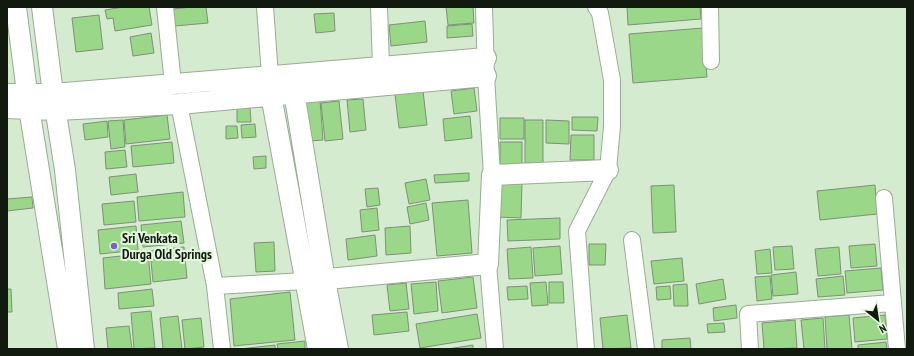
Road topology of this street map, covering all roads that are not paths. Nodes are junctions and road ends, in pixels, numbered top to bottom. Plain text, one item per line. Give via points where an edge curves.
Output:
1 (16, 7) edge
2 (42, 7) edge
3 (165, 7) edge
4 (265, 7) edge
5 (379, 7) edge
6 (484, 7) edge
7 (710, 7) edge
8 (600, 9) edge
9 (711, 61) dead end
10 (486, 67) junction
11 (381, 68) junction
12 (291, 74) junction
13 (270, 76) junction
14 (173, 84) junction
15 (7, 94) edge
16 (293, 94) junction
17 (271, 96) junction
18 (28, 101) junction
19 (54, 102) junction
20 (179, 104) junction
21 (7, 108) edge
22 (608, 170) junction
23 (492, 175) junction
24 (884, 198) dead end
25 (632, 240) dead end
26 (488, 264) junction
27 (315, 280) junction
28 (215, 286) junction
29 (892, 303) junction
30 (68, 349) edge
31 (84, 349) edge
32 (222, 349) edge
33 (318, 349) edge
34 (338, 349) edge
35 (495, 349) edge
36 (586, 349) edge
37 (646, 349) edge
38 (750, 349) edge
39 (897, 349) edge

1 - 18 street
2 - 19 street
3 - 14 street
4 - 13 street
5 - 11 street
6 - 10 street
7 - 9 street
8 - 22 street via 612,80 612,126
10 - 11 street
10 - 16 street
10 - 23 street
11 - 12 street
12 - 13 street
12 - 16 street
13 - 14 street
13 - 17 street
14 - 19 street
15 - 18 street
16 - 17 street
16 - 27 street
17 - 20 street
17 - 27 street
18 - 19 street
18 - 21 street
18 - 30 street
19 - 20 street
19 - 31 street via 65,170
20 - 28 street
22 - 23 street
22 - 36 street via 577,232
23 - 26 street
24 - 29 street
25 - 37 street
26 - 27 street
26 - 35 street
27 - 28 street
27 - 33 street
27 - 34 street
28 - 32 street
29 - 38 street via 748,314
29 - 39 street

